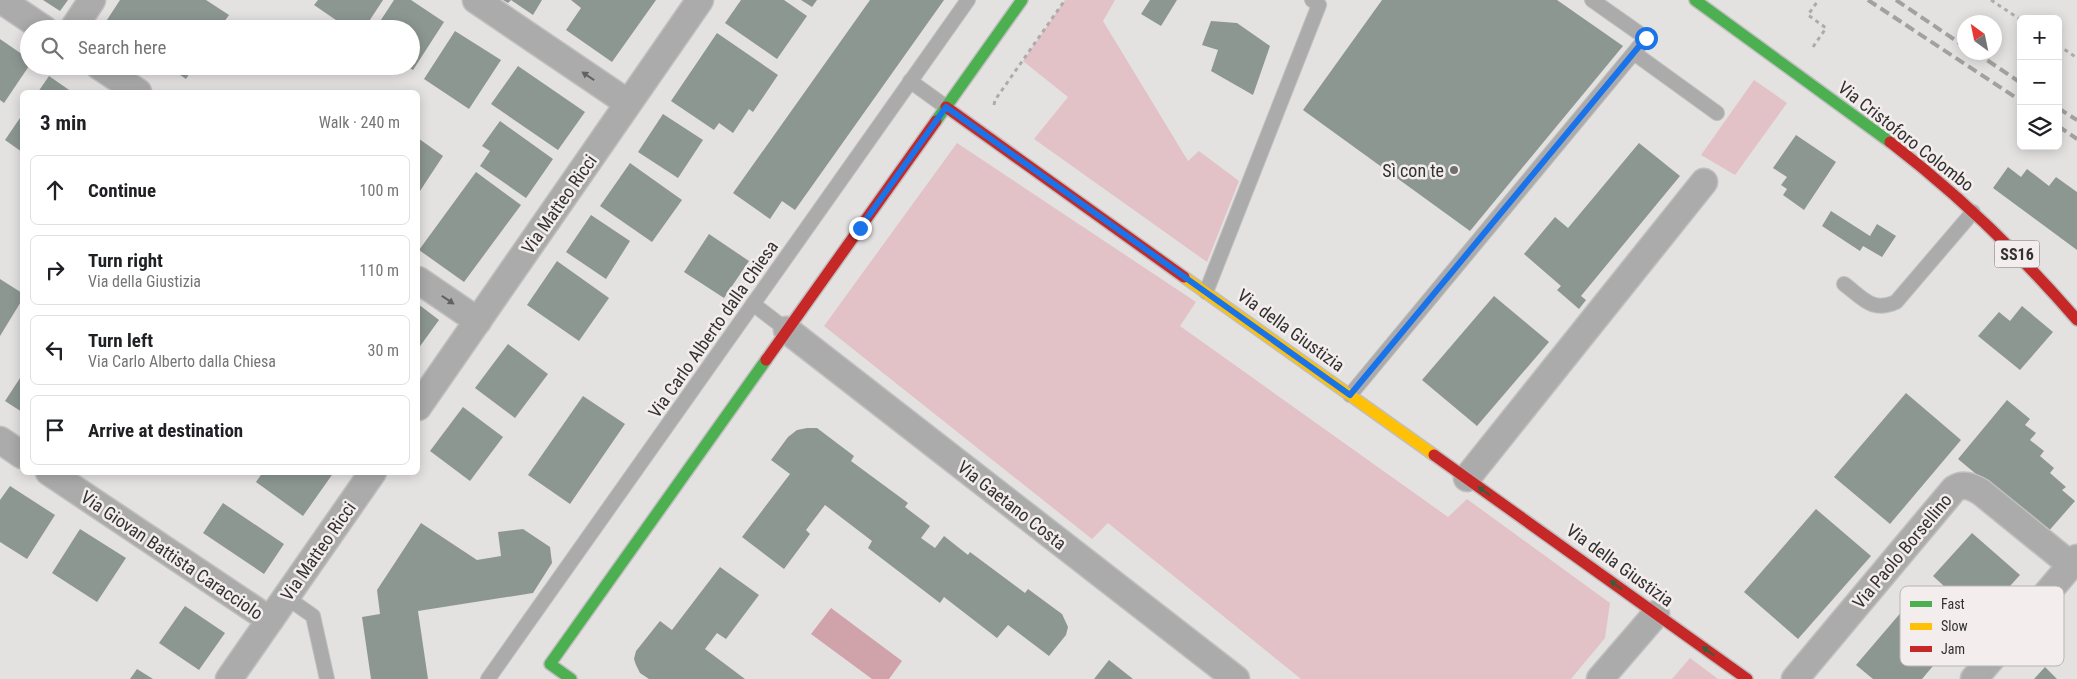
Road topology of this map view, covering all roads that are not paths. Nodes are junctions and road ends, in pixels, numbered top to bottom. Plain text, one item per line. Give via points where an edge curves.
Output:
1 (1, 0) edge
2 (92, 0) edge
3 (476, 0) edge
4 (700, 0) edge
5 (968, 0) edge
6 (1022, 0) edge
7 (1592, 0) edge
8 (1695, 0) edge
9 (1318, 2) edge
10 (31, 20) edge
11 (79, 20) edge
12 (1634, 53) junction
13 (112, 75) edge
14 (910, 81) junction
15 (135, 90) edge
16 (628, 103) junction
17 (946, 107) junction
18 (1717, 113) dead end
19 (1704, 182) dead end
20 (1973, 212) junction
21 (420, 281) edge
22 (1844, 284) dead end
23 (1206, 292) junction
24 (753, 304) junction
25 (2077, 320) edge
26 (478, 321) junction
27 (787, 330) junction
28 (1350, 395) junction
29 (420, 404) edge
30 (0, 440) edge
31 (20, 454) edge
32 (52, 475) edge
33 (371, 475) edge
34 (1467, 478) junction
35 (2074, 562) edge
36 (2053, 586) edge
37 (286, 597) junction
38 (1656, 614) junction
39 (270, 620) junction
40 (1985, 666) edge
41 (230, 679) edge
42 (327, 679) edge
43 (488, 679) edge
44 (571, 679) edge
45 (1236, 679) edge
46 (1600, 679) edge
47 (1747, 679) edge
48 (1795, 679) edge
49 (1974, 679) edge

1 - 10 street
2 - 11 street
16 -> 3 street
4 - 16 street, Via Matteo Ricci
5 - 14 lane, Via Carlo Alberto dalla Chiesa
6 - 17 street
7 - 12 lane via 1646,38
8 - 20 street, Via Cristoforo Colombo / SS16 via 1878,133
9 - 23 lane
12 - 18 lane
12 - 28 lane
13 - 15 street
14 - 17 lane, Via della Giustizia
14 - 24 lane, Via Carlo Alberto dalla Chiesa
16 - 26 street, Via Matteo Ricci
17 - 23 street, Via della Giustizia
17 - 27 street
19 - 34 street
20 - 22 lane via 1896,302 1885,307 1874,306
20 - 25 street, Via Cristoforo Colombo / SS16
21 -> 26 street
23 - 28 street, Via della Giustizia
24 - 27 lane
24 - 43 lane, Via Carlo Alberto dalla Chiesa
26 - 29 street, Via Matteo Ricci
27 - 44 street via 550,664
27 - 45 street, Via Gaetano Costa
28 - 34 street, Via della Giustizia
30 - 31 street
32 - 39 street, Via Giovan Battista Caracciolo
33 - 37 street, Via Matteo Ricci
38 -> 34 street, Via della Giustizia
35 - 36 street, Via Paolo Borsellino
35 - 48 street, Via Paolo Borsellino via 1980,492 1961,485 1954,489
37 - 39 street, Via Matteo Ricci
37 - 42 lane via 313,616
38 - 46 street
47 -> 38 street, Via della Giustizia
39 - 41 street, Via Matteo Ricci
40 - 49 street, Via Paolo Borsellino

